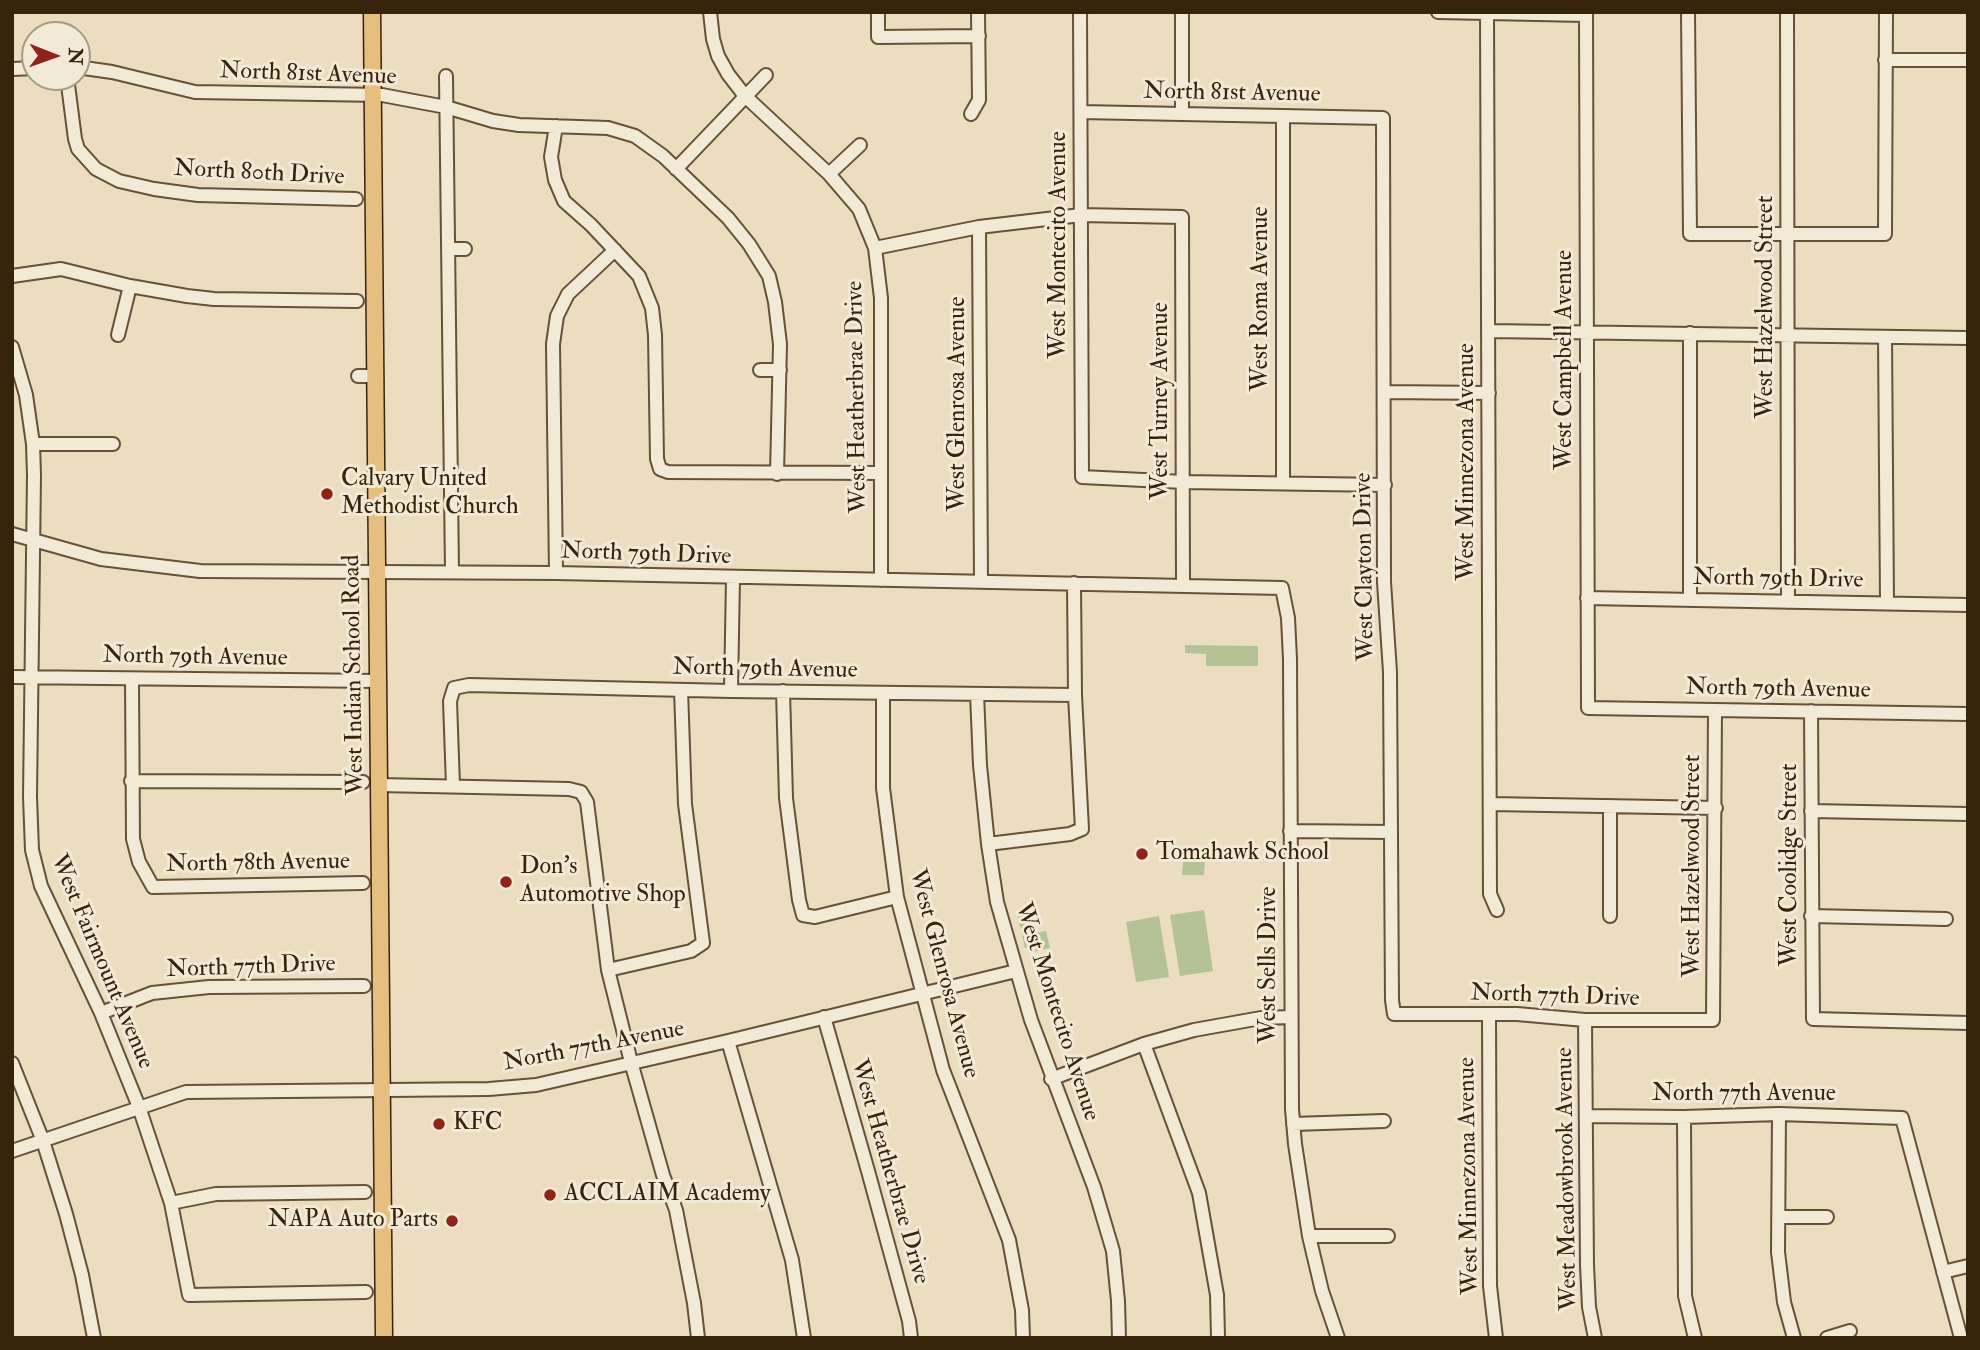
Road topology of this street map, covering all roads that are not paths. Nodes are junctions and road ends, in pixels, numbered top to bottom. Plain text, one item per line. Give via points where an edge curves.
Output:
1 (372, 12) edge
2 (710, 12) edge
3 (878, 12) edge
4 (978, 12) edge
5 (1080, 12) edge
6 (1182, 12) edge
7 (1438, 12) edge
8 (1688, 12) edge
9 (1787, 12) edge
10 (1886, 12) edge
11 (1487, 13) edge
12 (1586, 13) edge
13 (978, 36) junction
14 (1885, 60) junction
15 (1968, 60) edge
16 (91, 69) edge
17 (766, 75) dead end
18 (446, 76) dead end
19 (69, 91) edge
20 (372, 94) junction
21 (745, 96) junction
22 (446, 107) junction
23 (1081, 112) junction
24 (971, 114) dead end
25 (1182, 114) junction
26 (1283, 116) junction
27 (1383, 118) joint
28 (556, 126) junction
29 (860, 145) dead end
30 (676, 169) junction
31 (829, 174) junction
32 (356, 199) dead end
33 (1081, 215) junction
34 (979, 227) junction
35 (1787, 234) junction
36 (875, 248) junction
37 (449, 249) junction
38 (466, 249) dead end
39 (615, 250) junction
40 (12, 276) edge
41 (130, 286) junction
42 (357, 301) dead end
43 (1489, 331) junction
44 (1587, 331) junction
45 (1690, 333) junction
46 (118, 335) dead end
47 (1788, 335) junction
48 (1885, 337) junction
49 (1968, 338) edge
50 (12, 347) edge
51 (760, 370) dead end
52 (780, 370) junction
53 (358, 376) dead end
54 (376, 376) junction
55 (1384, 392) junction
56 (1489, 393) junction
57 (33, 444) junction
58 (113, 444) dead end
59 (881, 473) junction
60 (777, 474) junction
61 (1184, 482) junction
62 (1283, 483) junction
63 (1385, 485) junction
64 (12, 534) edge
65 (34, 541) junction
66 (452, 572) junction
67 (377, 573) junction
68 (556, 573) junction
69 (733, 579) junction
70 (881, 580) junction
71 (981, 582) junction
72 (1074, 583) junction
73 (1183, 585) junction
74 (1282, 588) joint
75 (1587, 598) junction
76 (1690, 600) junction
77 (1788, 602) junction
78 (1887, 603) junction
79 (1968, 605) edge
80 (12, 677) edge
81 (32, 677) junction
82 (132, 679) junction
83 (378, 681) junction
84 (681, 690) junction
85 (731, 691) junction
86 (783, 691) junction
87 (883, 693) junction
88 (977, 694) junction
89 (1075, 695) junction
90 (1588, 708) joint
91 (1715, 711) junction
92 (1811, 711) junction
93 (1968, 714) edge
94 (131, 781) junction
95 (363, 782) dead end
96 (379, 785) junction
97 (453, 786) junction
98 (1490, 804) junction
99 (1610, 806) junction
100 (1716, 808) junction
101 (1811, 811) junction
102 (1968, 814) edge
103 (1290, 831) junction
104 (1391, 832) junction
105 (988, 844) junction
106 (363, 883) dead end
107 (897, 897) junction
108 (1497, 910) dead end
109 (1610, 916) dead end
110 (1811, 916) junction
111 (1946, 919) dead end
112 (608, 970) junction
113 (1016, 971) junction
114 (364, 986) dead end
115 (921, 993) junction
116 (101, 1013) junction
117 (1394, 1014) joint
118 (1489, 1014) junction
119 (824, 1017) junction
120 (1291, 1017) junction
121 (1585, 1020) junction
122 (1713, 1020) joint
123 (1968, 1023) edge
124 (727, 1041) junction
125 (1144, 1044) junction
126 (631, 1062) junction
127 (12, 1063) edge
128 (1051, 1079) junction
129 (382, 1089) junction
130 (139, 1107) junction
131 (1779, 1114) junction
132 (1587, 1116) junction
133 (1684, 1117) junction
134 (1384, 1121) dead end
135 (1293, 1124) junction
136 (43, 1141) junction
137 (12, 1151) edge
138 (365, 1192) dead end
139 (171, 1203) junction
140 (1780, 1217) junction
141 (1827, 1217) dead end
142 (1309, 1236) junction
143 (1388, 1236) dead end
144 (1968, 1266) edge
145 (1943, 1272) junction
146 (366, 1292) dead end
147 (1850, 1331) dead end
148 (94, 1338) edge
149 (384, 1338) edge
150 (698, 1338) edge
151 (804, 1338) edge
152 (911, 1338) edge
153 (1023, 1338) edge
154 (1119, 1338) edge
155 (1218, 1338) edge
156 (1338, 1338) edge
157 (1496, 1338) edge
158 (1595, 1338) edge
159 (1695, 1338) edge
160 (1794, 1338) edge
161 (1827, 1338) edge
162 (1961, 1338) edge

1 - 20 main road, West Indian School Road
2 - 21 street, West Heatherbrae Drive via 718,56
3 - 13 street via 878,37
4 - 13 street
5 - 23 street, West Montecito Avenue
6 - 25 street
7 - 11 street
8 - 35 street via 1690,234
9 - 35 street, West Hazelwood Street
10 - 14 street
11 - 12 street
11 - 43 street, West Minnezona Avenue
12 - 44 street, West Campbell Avenue
13 - 24 street via 979,100
14 - 15 street
14 - 35 street via 1885,234
16 - 20 street, North 81st Avenue via 204,93
17 - 21 street
18 - 22 street
19 - 32 street, North 80th Drive via 78,149 96,169 119,181 198,195
20 - 22 street, North 81st Avenue
20 - 54 main road, West Indian School Road
21 - 30 street
21 - 31 street, West Heatherbrae Drive
22 - 28 street, North 81st Avenue via 493,121
22 - 37 street
23 - 25 street, North 81st Avenue
23 - 33 street, West Montecito Avenue
25 - 26 street, North 81st Avenue
26 - 27 street, North 81st Avenue
26 - 62 street, West Roma Avenue
27 - 55 street, West Clayton Drive
28 - 30 street, North 81st Avenue via 608,128 635,136
28 - 39 street via 551,157 564,201
29 - 31 street
30 - 52 street, North 81st Avenue via 728,218 769,276
31 - 36 street, West Heatherbrae Drive via 859,209
33 - 34 street
33 - 61 street, West Montecito Avenue via 1082,477
33 - 61 street, West Turney Avenue via 1182,217
34 - 36 street
34 - 71 street, West Glenrosa Avenue
35 - 47 street, West Hazelwood Street
36 - 59 street, West Heatherbrae Drive via 881,298
37 - 38 street
37 - 66 street
39 - 60 street via 639,276 652,308 660,469
39 - 68 street via 569,294 557,316 553,344
40 - 41 street via 61,269
41 - 42 street via 214,299
41 - 46 street
43 - 44 street
43 - 56 street, West Minnezona Avenue
44 - 45 street
44 - 75 street, West Campbell Avenue
45 - 47 street
45 - 76 street
47 - 48 street
47 - 77 street, West Hazelwood Street
48 - 49 street
48 - 78 street
50 - 57 street, West Fairmount Avenue via 26,395
51 - 52 street
52 - 60 street, North 81st Avenue
53 - 54 street
54 - 67 main road, West Indian School Road
55 - 56 street
55 - 63 street, West Clayton Drive
56 - 98 street, West Minnezona Avenue
57 - 58 street
57 - 65 street, West Fairmount Avenue
59 - 60 street
59 - 70 street, West Heatherbrae Drive
61 - 62 street
61 - 73 street, West Turney Avenue
62 - 63 street
63 - 104 street, West Clayton Drive
64 - 65 street, North 79th Drive
65 - 67 street, North 79th Drive via 101,559 200,571
65 - 81 street, West Fairmount Avenue
66 - 67 street, North 79th Drive
66 - 68 street, North 79th Drive
67 - 83 main road, West Indian School Road
68 - 69 street, North 79th Drive
69 - 70 street, North 79th Drive
69 - 85 street
70 - 71 street, North 79th Drive
71 - 72 street, North 79th Drive
72 - 73 street, North 79th Drive
72 - 89 street
73 - 74 street, North 79th Drive
74 - 103 street, West Sells Drive via 1289,632
75 - 76 street, North 79th Drive
75 - 90 street, West Campbell Avenue
76 - 77 street, North 79th Drive
77 - 78 street, North 79th Drive
78 - 79 street, North 79th Drive
80 - 81 street, North 79th Avenue
81 - 82 street, North 79th Avenue
81 - 116 street, West Fairmount Avenue via 32,850 41,886
82 - 83 street, North 79th Avenue
82 - 94 street
83 - 96 main road, West Indian School Road
84 - 85 street, North 79th Avenue
84 - 97 street, North 79th Avenue via 454,688 450,701
84 - 112 street via 685,804 703,943 691,951
85 - 86 street, North 79th Avenue
86 - 87 street, North 79th Avenue
86 - 107 street via 786,797 803,915 815,917
87 - 88 street, North 79th Avenue
87 - 107 street, West Glenrosa Avenue via 883,788
88 - 89 street, North 79th Avenue
88 - 105 street, West Montecito Avenue
89 - 105 street via 1082,829
90 - 91 street, North 79th Avenue
91 - 92 street, North 79th Avenue
91 - 100 street, West Hazelwood Street
92 - 93 street, North 79th Avenue
92 - 101 street, West Coolidge Street
94 - 95 street
94 - 106 street, North 78th Avenue via 133,839 153,887
96 - 97 street
96 - 129 main road, West Indian School Road
97 - 112 street via 581,792 587,802
98 - 99 street
98 - 108 street, West Minnezona Avenue via 1490,894
99 - 100 street
99 - 109 street
100 - 122 street, West Hazelwood Street
101 - 102 street
101 - 110 street, West Coolidge Street
103 - 104 street
103 - 120 street, West Sells Drive
104 - 117 street, West Clayton Drive
105 - 113 street, West Montecito Avenue via 997,902
107 - 115 street, West Glenrosa Avenue
110 - 111 street
110 - 123 street, West Coolidge Street via 1813,1019
112 - 126 street
113 - 115 street, North 77th Avenue
113 - 128 street, West Montecito Avenue
114 - 116 street, North 77th Drive via 209,987 152,993
115 - 119 street, North 77th Avenue
115 - 153 street, West Glenrosa Avenue via 943,1070 1009,1240
116 - 130 street, West Fairmount Avenue
117 - 118 street, North 77th Drive
118 - 121 street, North 77th Drive
118 - 157 street, West Minnezona Avenue via 1490,1286
119 - 124 street, North 77th Avenue
119 - 152 street, West Heatherbrae Drive
120 - 125 street via 1194,1030
120 - 135 street, West Sells Drive
121 - 122 street, North 77th Drive
121 - 132 street, West Meadowbrook Avenue
124 - 126 street, North 77th Avenue
124 - 151 street via 792,1260
125 - 128 street
125 - 155 street via 1199,1193 1217,1296
126 - 129 street, North 77th Avenue via 536,1085
126 - 150 street via 676,1210
127 - 136 street
128 - 154 street, West Montecito Avenue via 1094,1187 1113,1251
129 - 130 street, North 77th Avenue via 186,1092
129 - 149 main road, West Indian School Road
130 - 136 street, North 77th Avenue
130 - 139 street, West Fairmount Avenue
131 - 133 street, North 77th Avenue
131 - 140 street
131 - 145 street, North 77th Avenue via 1902,1118
132 - 133 street, North 77th Avenue
132 - 158 street, West Meadowbrook Avenue via 1587,1265
133 - 159 street via 1685,1296
134 - 135 street
135 - 142 street, West Sells Drive
136 - 137 street, North 77th Avenue
136 - 148 street via 82,1275
138 - 139 street via 216,1194
139 - 146 street, West Fairmount Avenue via 189,1295
140 - 141 street
140 - 160 street via 1781,1279
142 - 143 street
142 - 156 street, West Sells Drive
144 - 145 street
145 - 162 street
147 - 161 street

